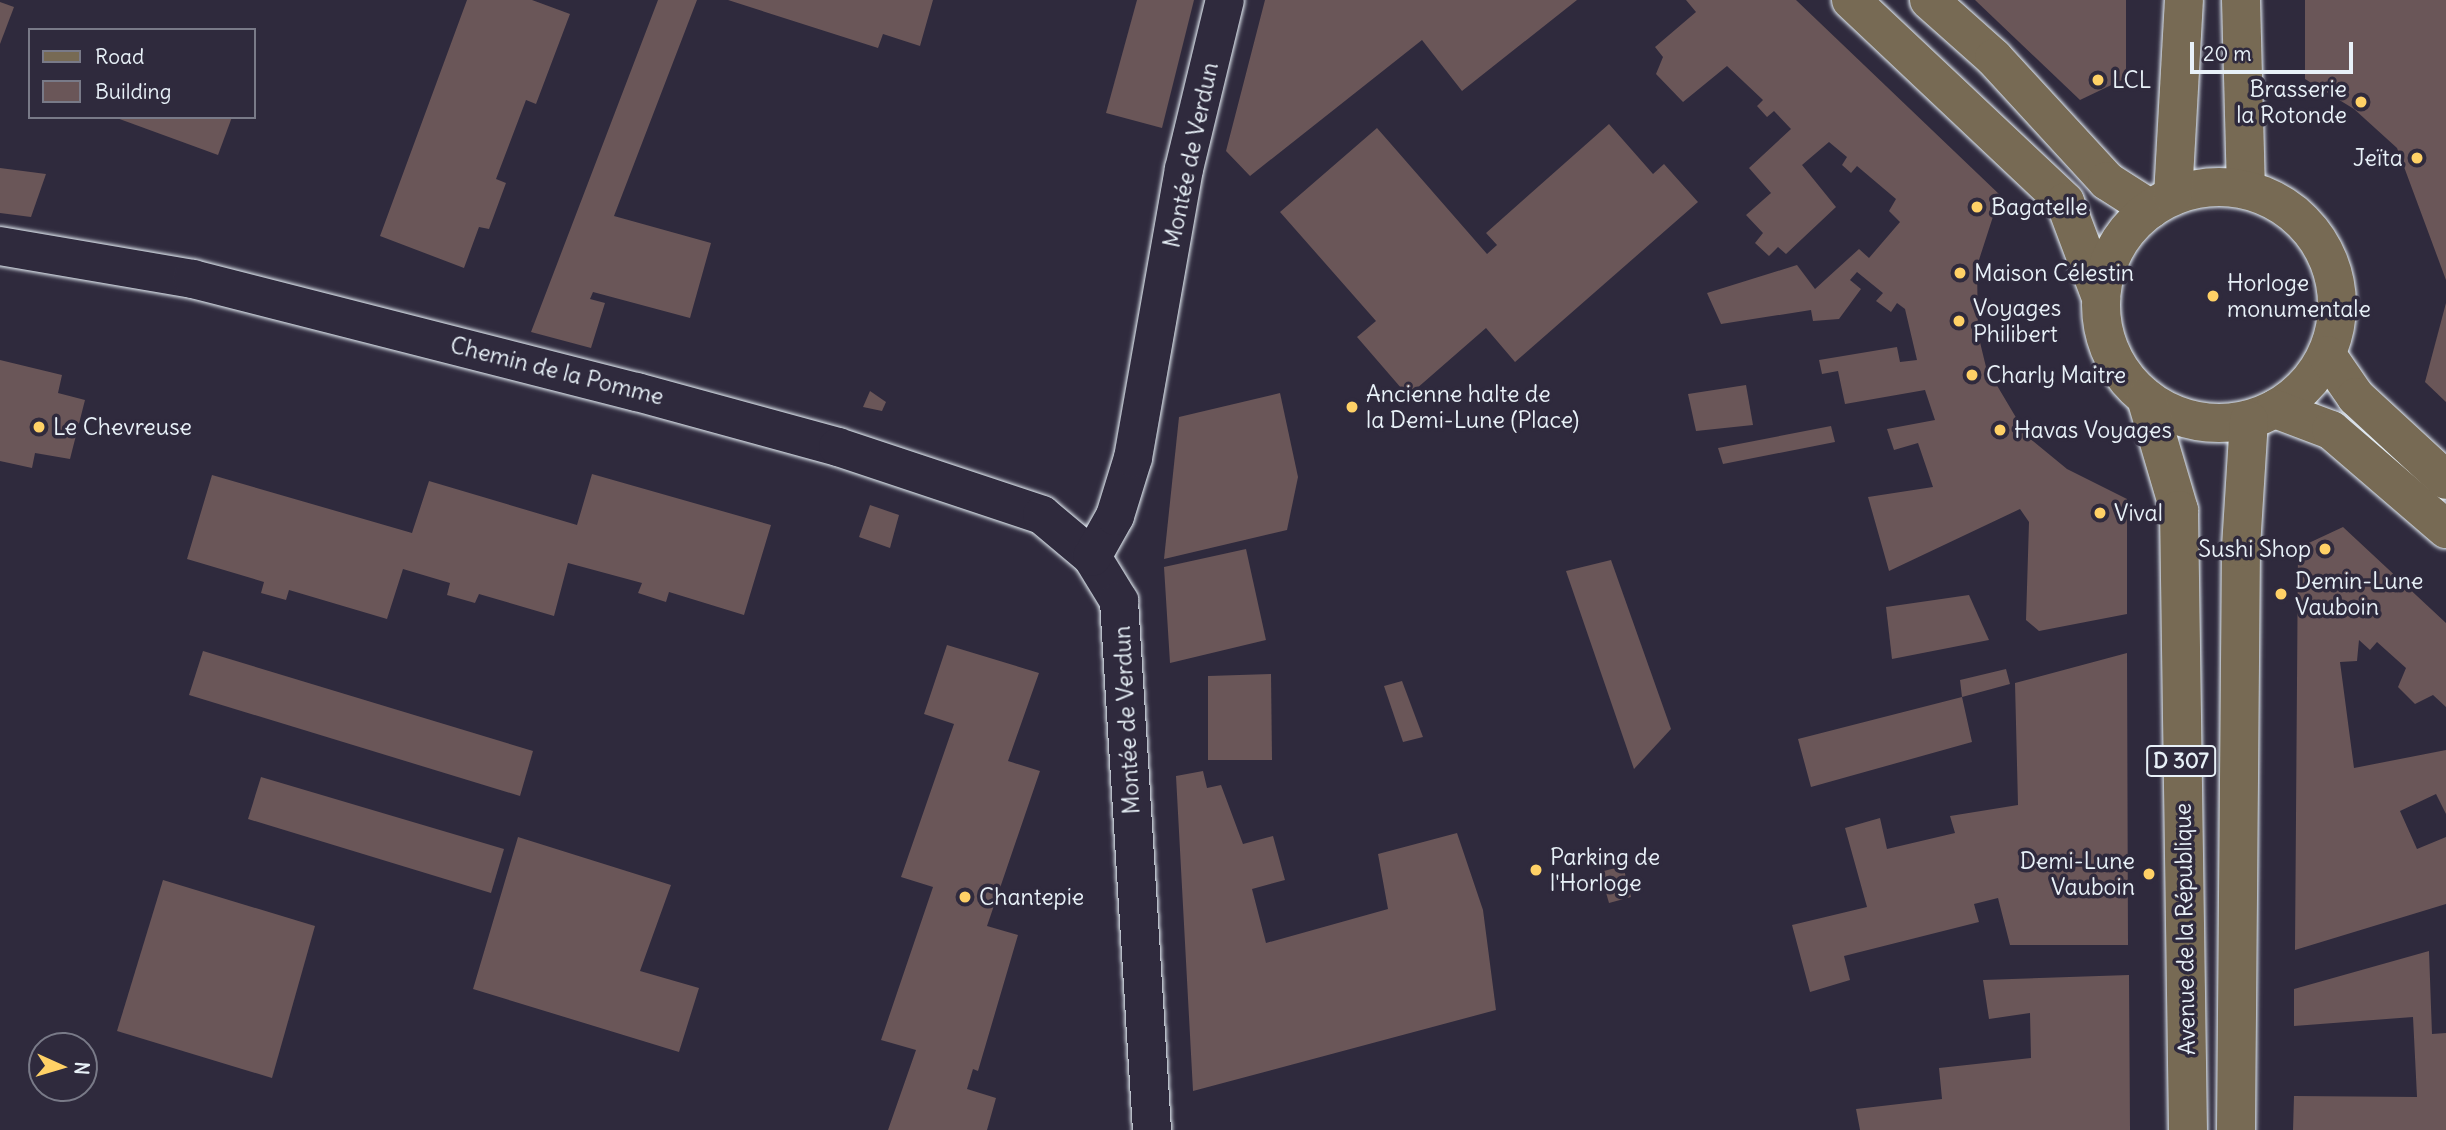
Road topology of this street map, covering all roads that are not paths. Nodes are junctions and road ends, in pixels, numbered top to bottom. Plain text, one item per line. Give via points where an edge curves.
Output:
1 (1225, 0) edge
2 (1851, 0) edge
3 (1929, 0) edge
4 (2183, 0) edge
5 (2241, 0) edge
6 (2246, 188) junction
7 (2162, 202) junction
8 (0, 246) edge
9 (2101, 298) junction
10 (2327, 355) junction
11 (2146, 398) junction
12 (2262, 414) junction
13 (2446, 480) edge
14 (2446, 529) edge
15 (1092, 557) junction
16 (1152, 1130) edge
17 (2188, 1130) edge
18 (2236, 1130) edge

1 - 15 street, Montée de Verdun via 1184,169 1133,458 1115,516
2 - 9 main road via 2065,202
3 - 7 main road via 1994,58 2108,181
4 - 7 main road
5 - 6 main road
6 - 7 main road via 2217,186
6 - 10 main road via 2304,221 2325,250 2336,284 2336,321
7 - 9 main road via 2129,228 2109,261
8 - 15 street, Chemin de la Pomme via 193,279 838,447 1042,515
9 - 11 main road via 2110,347
10 - 12 main road via 2313,377
10 - 13 main road via 2356,397
11 - 12 main road via 2195,421
11 - 17 main road, Avenue de la République / D 307 via 2179,509
12 - 14 main road via 2331,430
12 - 18 main road, D 307 via 2241,535
15 - 16 street, Montée de Verdun via 1119,601 1125,640

